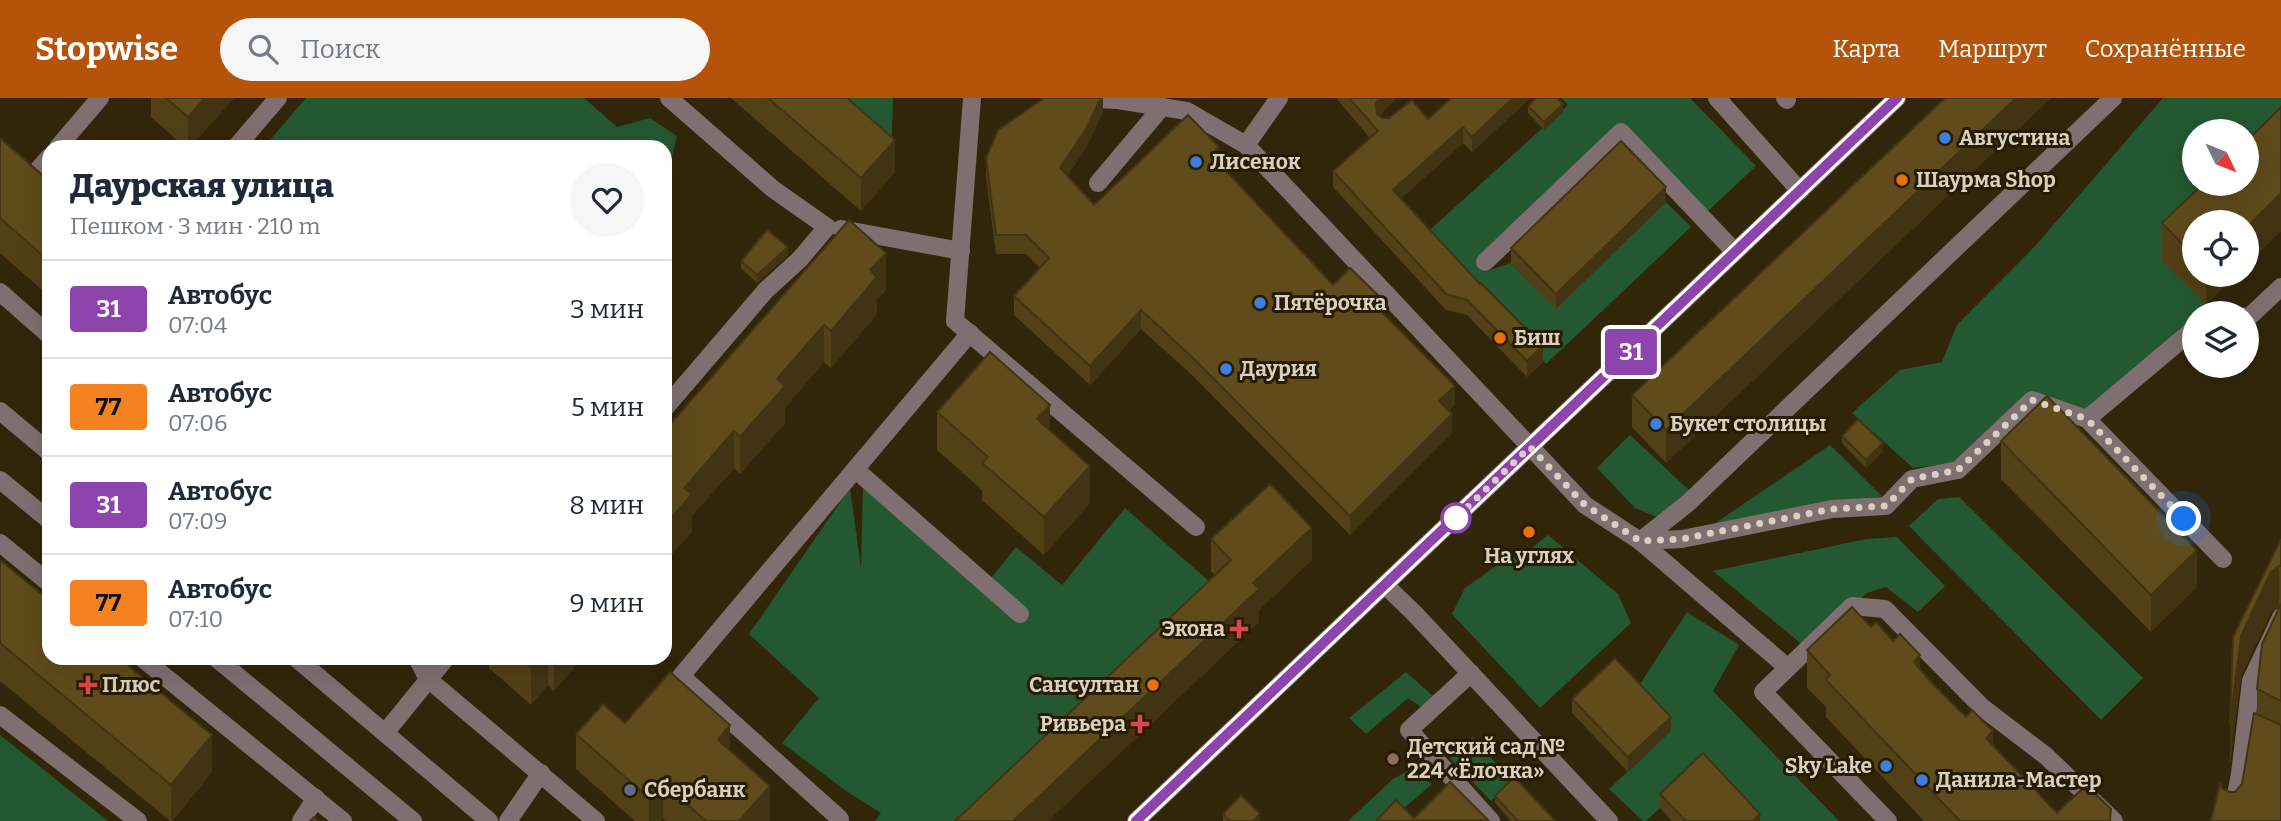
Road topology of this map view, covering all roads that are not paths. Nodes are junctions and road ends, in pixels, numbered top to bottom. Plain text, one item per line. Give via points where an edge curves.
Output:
1 (100, 98) edge
2 (278, 98) edge
3 (669, 98) edge
4 (972, 98) edge
5 (1067, 98) edge
6 (1717, 98) edge
7 (2113, 98) edge
8 (1280, 99) edge
9 (1889, 101) edge
10 (1162, 107) junction
11 (64, 140) edge
12 (242, 140) edge
13 (1246, 145) junction
14 (42, 162) edge
15 (1098, 183) dead end
16 (42, 186) edge
17 (1800, 191) junction
18 (827, 227) junction
19 (961, 251) junction
20 (1735, 252) junction
21 (1485, 262) dead end
22 (2281, 287) edge
23 (0, 292) edge
24 (2259, 308) edge
25 (42, 329) edge
26 (970, 333) junction
27 (2182, 339) edge
28 (672, 400) edge
29 (0, 411) edge
30 (2087, 419) junction
31 (42, 446) edge
32 (1530, 447) junction
33 (856, 470) junction
34 (0, 480) edge
35 (42, 514) edge
36 (1196, 527) dead end
37 (1640, 541) junction
38 (0, 543) edge
39 (2223, 559) dead end
40 (42, 577) edge
41 (1385, 585) junction
42 (1020, 614) dead end
43 (2281, 617) edge
44 (151, 665) edge
45 (224, 665) edge
46 (304, 665) edge
47 (420, 665) edge
48 (440, 665) edge
49 (1788, 668) junction
50 (1471, 673) junction
51 (428, 679) junction
52 (0, 715) edge
53 (385, 733) junction
54 (2245, 735) junction
55 (2262, 744) edge
56 (541, 773) junction
57 (316, 798) junction
58 (138, 821) edge
59 (301, 821) edge
60 (343, 821) edge
61 (413, 821) edge
62 (489, 821) edge
63 (508, 821) edge
64 (596, 821) edge
65 (838, 821) edge
66 (1136, 821) edge
67 (1492, 821) edge
68 (1609, 821) edge
69 (1888, 821) edge
70 (2114, 821) edge
71 (2231, 821) edge

1 - 11 street
2 - 12 street
3 - 18 street via 773,189
4 - 19 street
5 - 10 street
6 - 17 street
7 - 37 street via 1687,504
8 - 13 street
9 - 17 street
10 - 13 street via 1187,111
10 - 15 street
13 - 32 street
14 - 16 street via 27,173
17 - 20 street
18 - 19 street
18 - 28 street
19 - 26 street via 955,321
20 - 21 street via 1621,132
20 - 32 street
22 - 24 street
23 - 25 street
26 - 33 street
26 - 36 street
27 - 30 street
29 - 31 street
30 - 37 street via 2032,400 1958,470 1912,479 1886,506 1832,509 1682,539
30 - 39 street
32 - 37 street via 1585,505
32 - 41 street
33 - 42 street
33 - 65 street via 681,676
34 - 35 street
37 - 49 street
38 - 40 street
41 - 50 street
41 - 66 street
43 - 54 street via 2252,674
44 - 57 street
45 - 61 street
46 - 53 street
47 - 51 street
48 - 51 street
49 - 69 street via 1763,692
49 - 70 street via 1852,606 1885,609 1983,708 2046,757
50 - 67 street via 1409,730
50 - 68 street
51 - 53 street
51 - 56 street
52 - 58 street
53 - 62 street
54 - 55 street
54 - 71 street
56 - 63 street
56 - 64 street
57 - 59 street
57 - 60 street

